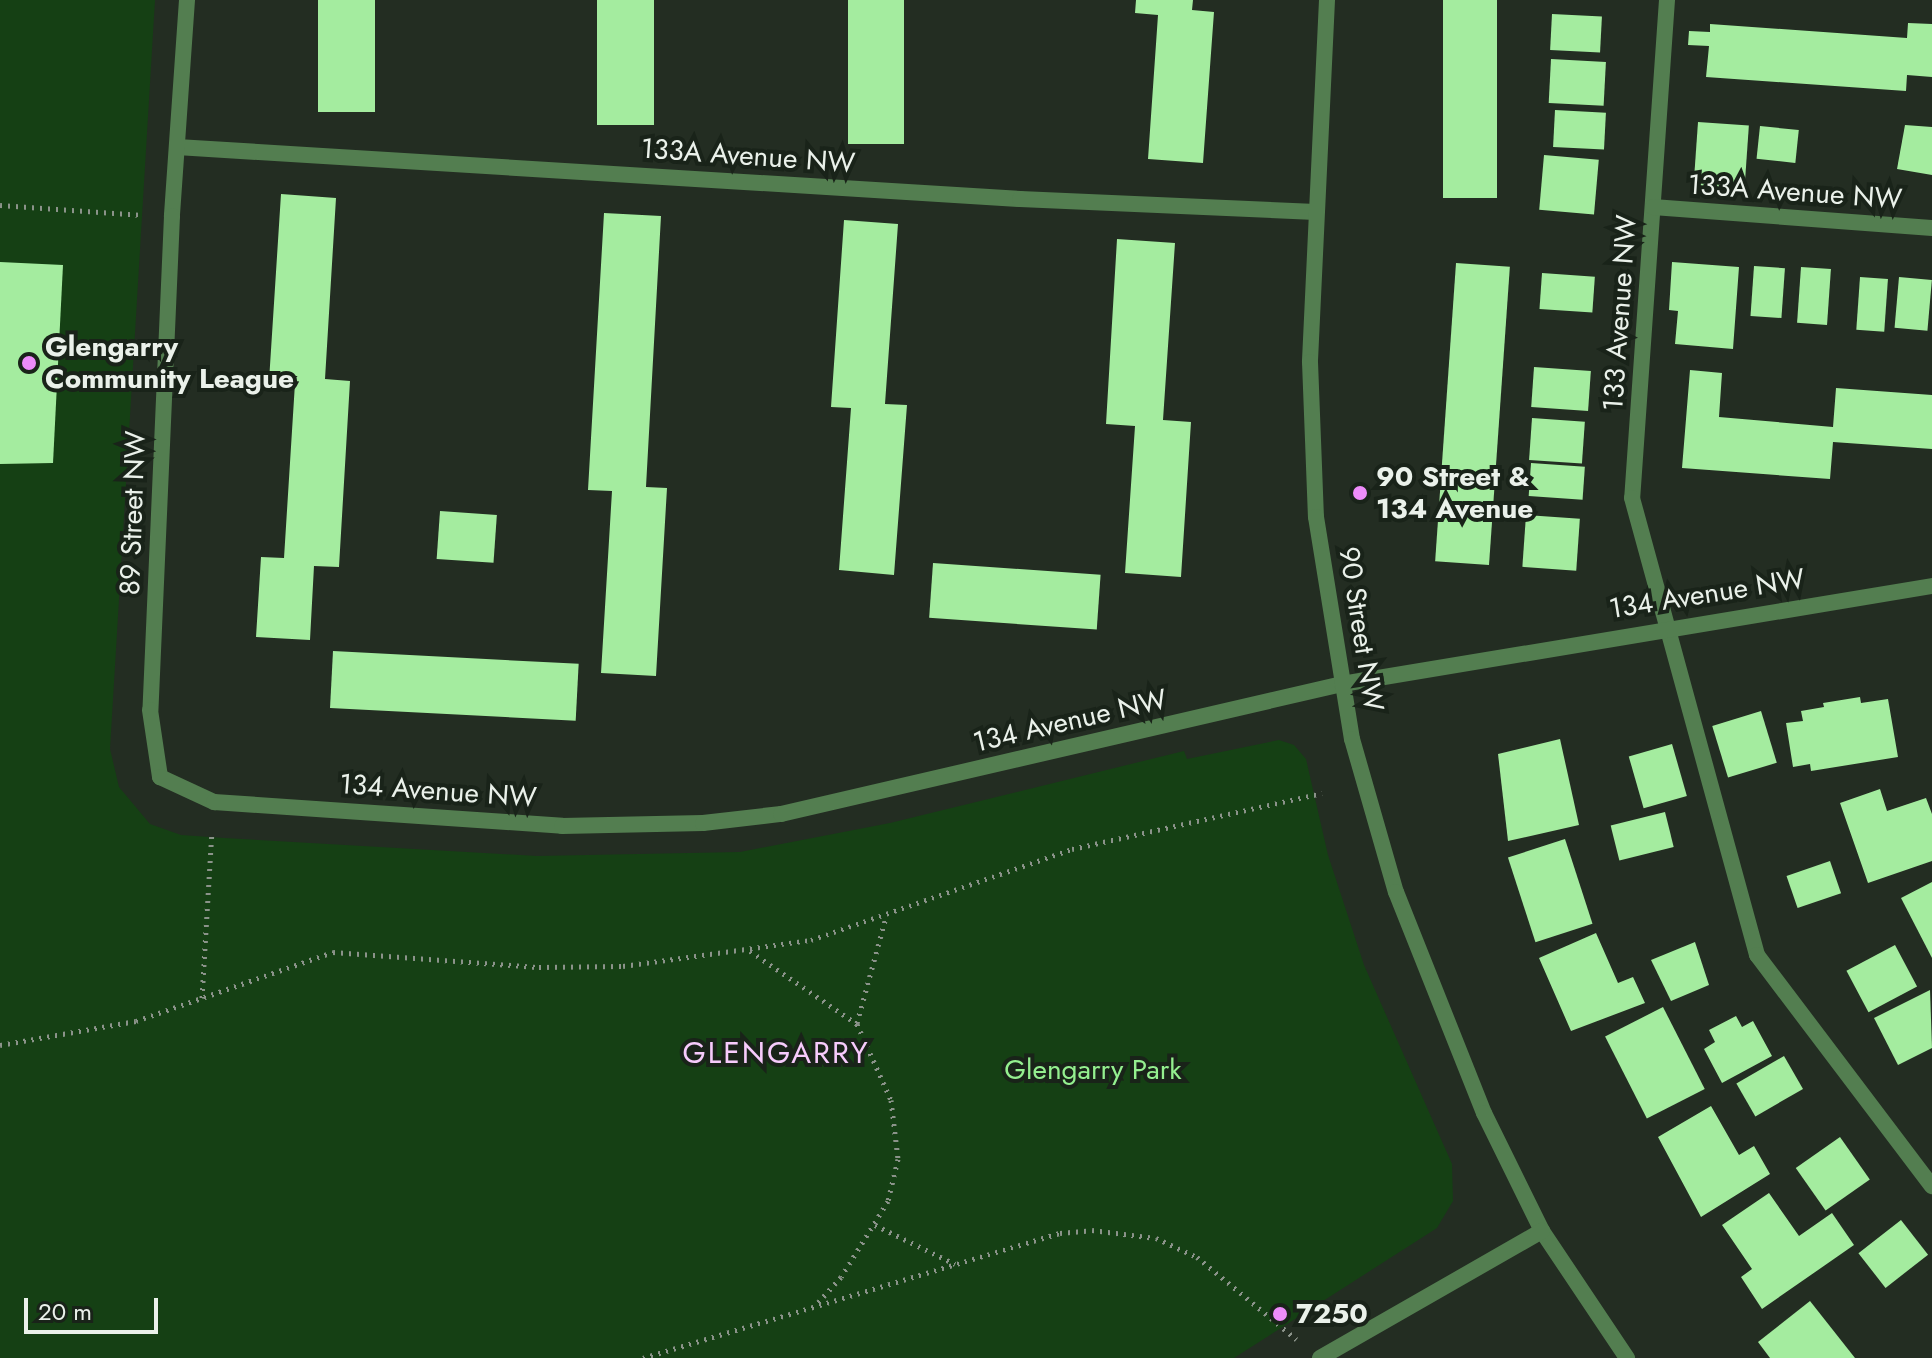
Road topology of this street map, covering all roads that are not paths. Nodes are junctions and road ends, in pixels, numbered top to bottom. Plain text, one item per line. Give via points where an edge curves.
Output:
1 (187, 0) edge
2 (1327, 0) edge
3 (1667, 0) edge
4 (177, 147) junction
5 (1653, 207) junction
6 (1316, 212) junction
7 (1932, 228) edge
8 (1932, 586) edge
9 (1667, 626) junction
10 (1342, 684) junction
11 (214, 802) joint
12 (1932, 1186) edge
13 (1542, 1231) junction
14 (1313, 1353) edge
15 (1627, 1358) edge

1 - 4 street, 89 Street NW
2 - 6 street, 90 Street NW
3 - 5 street, 133 Avenue NW
4 - 6 street, 133A Avenue NW
4 - 11 street, 89 Street NW via 150,710 160,777
5 - 7 street, 133A Avenue NW
5 - 9 street, 133 Avenue NW via 1632,498
6 - 10 street, 90 Street NW via 1310,362 1316,517
8 - 9 street, 134 Avenue NW
9 - 10 street, 134 Avenue NW
9 - 12 street, 133 Avenue NW via 1757,955
10 - 11 street, 134 Avenue NW via 781,814 703,823 562,826
10 - 13 street, 90 Street NW via 1369,803 1432,990
13 - 14 street
13 - 15 street, 90 Street NW

